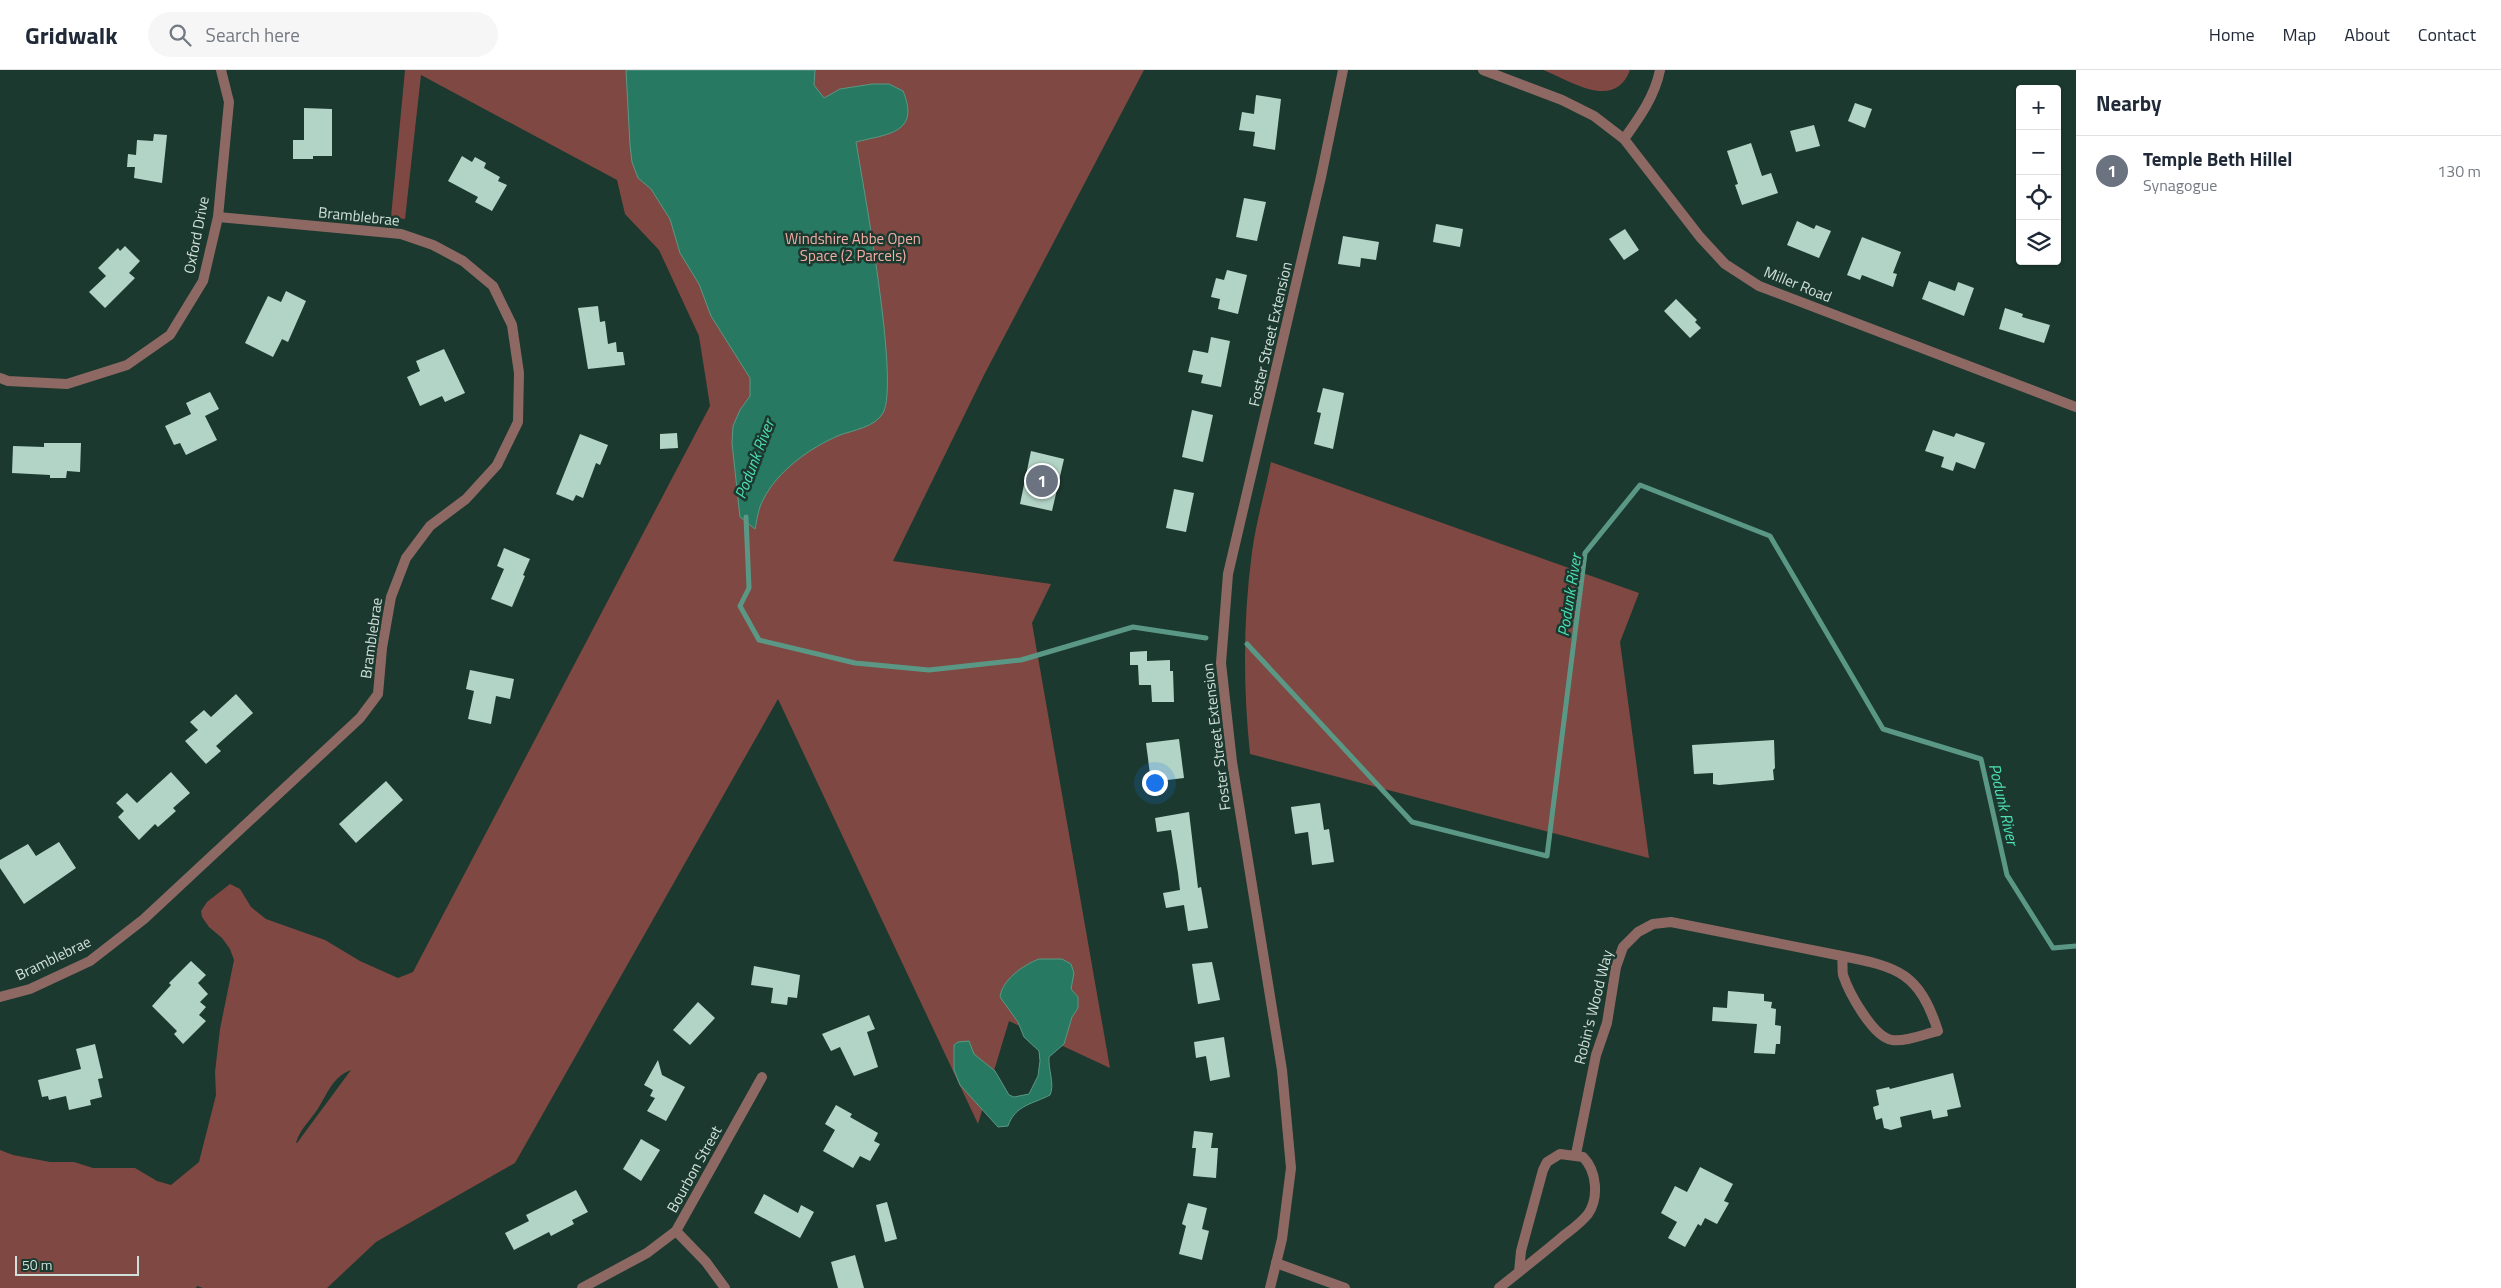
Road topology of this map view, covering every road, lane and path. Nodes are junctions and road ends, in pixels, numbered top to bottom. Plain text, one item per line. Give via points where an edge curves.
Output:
1 (221, 70) edge
2 (1344, 70) edge
3 (1483, 70) edge
4 (1660, 70) edge
5 (1624, 139) junction
6 (218, 217) junction
7 (0, 378) edge
8 (2076, 408) edge
9 (1842, 956) junction
10 (0, 997) edge
11 (762, 1077) dead end
12 (1576, 1154) junction
13 (676, 1231) junction
14 (1276, 1263) junction
15 (1519, 1272) junction
16 (582, 1288) edge
17 (724, 1288) edge
18 (1270, 1288) edge
19 (1345, 1288) edge
20 (1499, 1288) edge

1 - 6 street, Oxford Drive via 229,102
2 - 14 street, Foster Street Extension via 1228,574 1221,663 1232,762 1282,1070 1291,1168
3 - 5 street, Miller Road via 1562,100 1594,116
4 - 5 street via 1654,91
5 - 8 street, Miller Road via 1700,237 1725,264 1759,286
6 - 7 street, Oxford Drive via 204,281 170,335 127,365 67,384
6 - 10 street, Bramblebrae via 401,234 433,244 463,261 493,286 512,325 519,372 518,422 497,465 466,498 430,526 406,558 391,597 378,694 360,718 137,925 90,961 30,990
9 - 9 street, Robin's Wood Way via 1887,966 1906,976 1923,994 1938,1031 1890,1040 1876,1030 1862,1013 1843,975
9 - 12 street, Robin's Wood Way via 1671,922 1653,924 1638,932 1623,947 1616,967 1607,1023 1596,1055
11 - 13 street, Bourbon Street
12 - 15 street via 1560,1154 1547,1162 1543,1170 1521,1251
12 - 15 street via 1586,1161 1591,1170 1596,1190 1592,1206 1584,1219
13 - 16 street, Bourbon Street via 647,1253
13 - 17 street via 706,1262
14 - 18 street, Foster Street Extension
14 - 19 street
15 - 20 street

